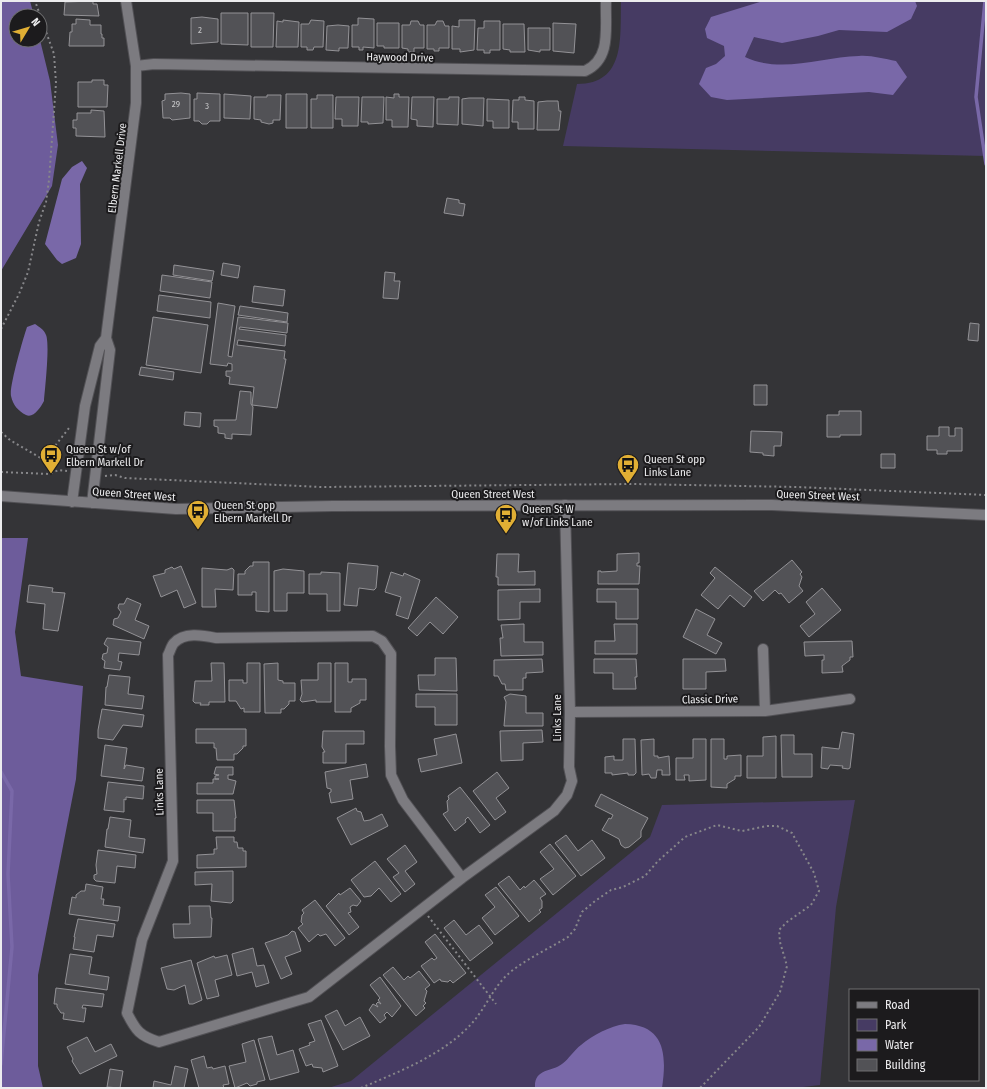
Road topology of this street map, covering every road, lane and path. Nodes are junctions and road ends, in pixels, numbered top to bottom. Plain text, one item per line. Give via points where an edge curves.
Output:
1 (35, 1) edge
2 (126, 1) edge
3 (606, 1) edge
4 (136, 66) junction
5 (1, 329) edge
6 (106, 338) junction
7 (69, 428) dead end
8 (1, 432) edge
9 (51, 452) junction
10 (63, 461) dead end
11 (62, 471) dead end
12 (1, 472) edge
13 (112, 477) dead end
14 (986, 495) edge
15 (1, 496) edge
16 (72, 502) junction
17 (92, 503) junction
18 (565, 505) junction
19 (986, 515) edge
20 (763, 649) dead end
21 (850, 699) dead end
22 (765, 710) junction
23 (570, 712) junction
24 (462, 878) junction
25 (423, 909) junction
26 (490, 997) junction
27 (496, 1004) dead end
28 (361, 1088) edge
29 (700, 1088) edge

1 - 5 path via 54,54 56,83 49,180 28,272
2 - 4 street, Elbern Markell Drive
3 - 4 street, Haywood Drive via 603,54 596,66 584,72 154,64
4 - 6 street, Elbern Markell Drive via 135,123
6 - 16 street, Elbern Markell Drive via 100,346 85,406
6 - 17 street, Elbern Markell Drive via 110,350
7 - 9 path
8 - 9 path via 44,460
9 - 10 path
11 - 12 path via 49,474
13 - 14 path via 115,475 125,478 322,487 649,485 797,487
15 - 16 street, Queen Street West
16 - 17 street, Queen Street West
17 - 18 street, Queen Street West via 176,509
18 - 19 street, Queen Street West via 772,505
18 - 23 street, Links Lane
20 - 22 street
21 - 22 street, Classic Drive
22 - 23 street, Classic Drive
23 - 24 street, Links Lane via 569,767 572,781 568,795 554,811
24 - 25 street, Links Lane
24 - 25 street, Links Lane via 403,800 391,775 391,654 382,641 373,636 216,638 199,634 184,637 174,643 168,655 173,861 142,940 127,1014 136,1031 159,1042 309,997
25 - 26 path
26 - 27 path
26 - 28 path via 474,1021 453,1040 418,1063
26 - 29 path via 513,970 573,933 582,912 595,901 611,890 623,888 645,876 685,837 717,825 742,831 767,826 785,829 792,833 805,854 819,890 811,904 779,930 788,966 780,992 759,1027

